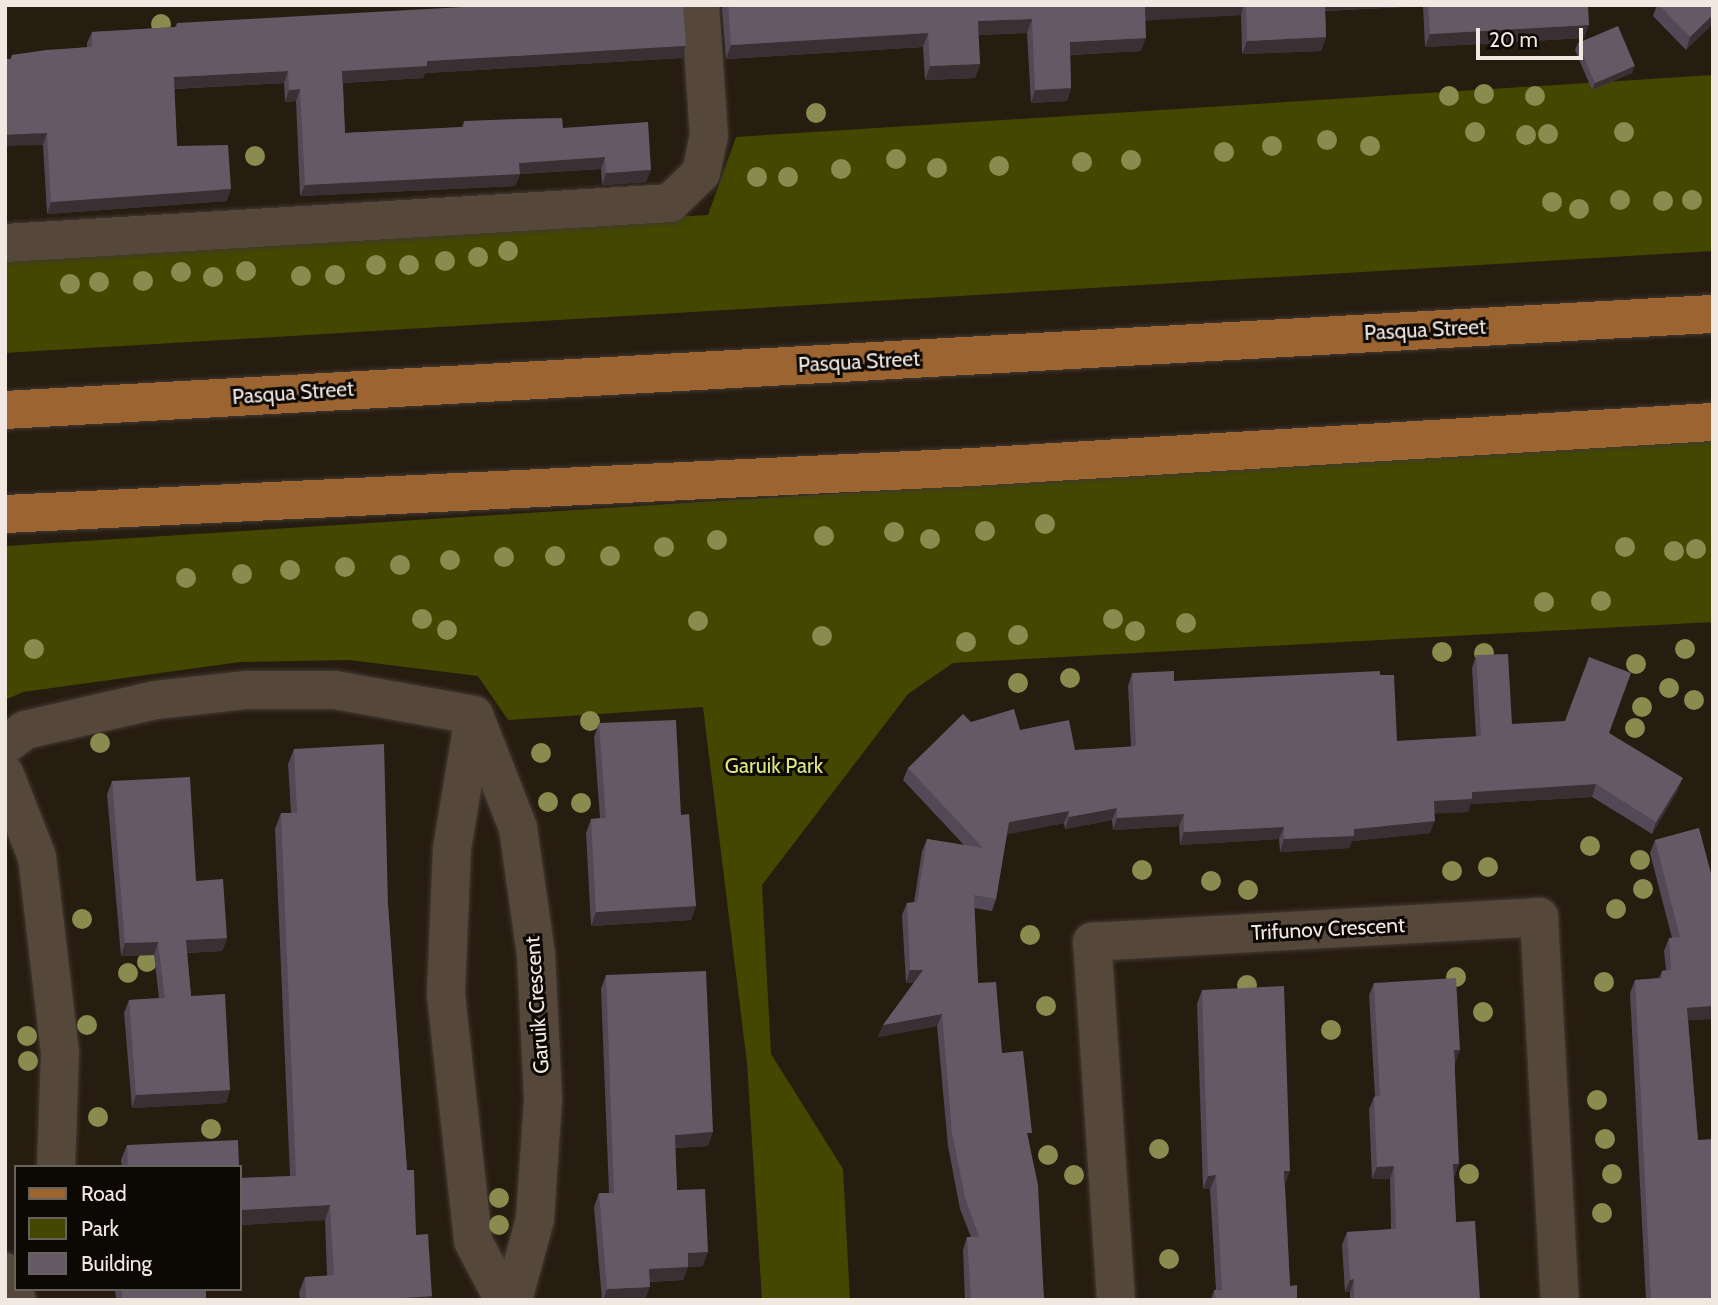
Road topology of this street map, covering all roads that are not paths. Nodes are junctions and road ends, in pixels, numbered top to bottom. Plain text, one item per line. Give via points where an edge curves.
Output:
1 (700, 5) edge
2 (5, 243) edge
3 (1713, 314) edge
4 (5, 410) edge
5 (1713, 422) edge
6 (5, 514) edge
7 (474, 715) junction
8 (5, 745) edge
9 (5, 775) edge
10 (56, 1165) edge
11 (5, 1272) edge
12 (17, 1300) edge
13 (504, 1300) edge
14 (513, 1300) edge
15 (1116, 1300) edge
16 (1560, 1300) edge

1 - 2 street via 709,136 701,173 670,203
3 - 4 main road, Pasqua Street
5 - 6 main road via 972,467
7 - 8 street via 335,690 247,690 156,700 25,730
7 - 13 street via 453,849 446,995 473,1241
7 - 14 street, Garuik Crescent via 518,828 536,954 543,1099 535,1219
9 - 10 street via 37,857 60,1053
11 - 12 street
15 - 16 street, Trifunov Crescent via 1092,942 1539,917

